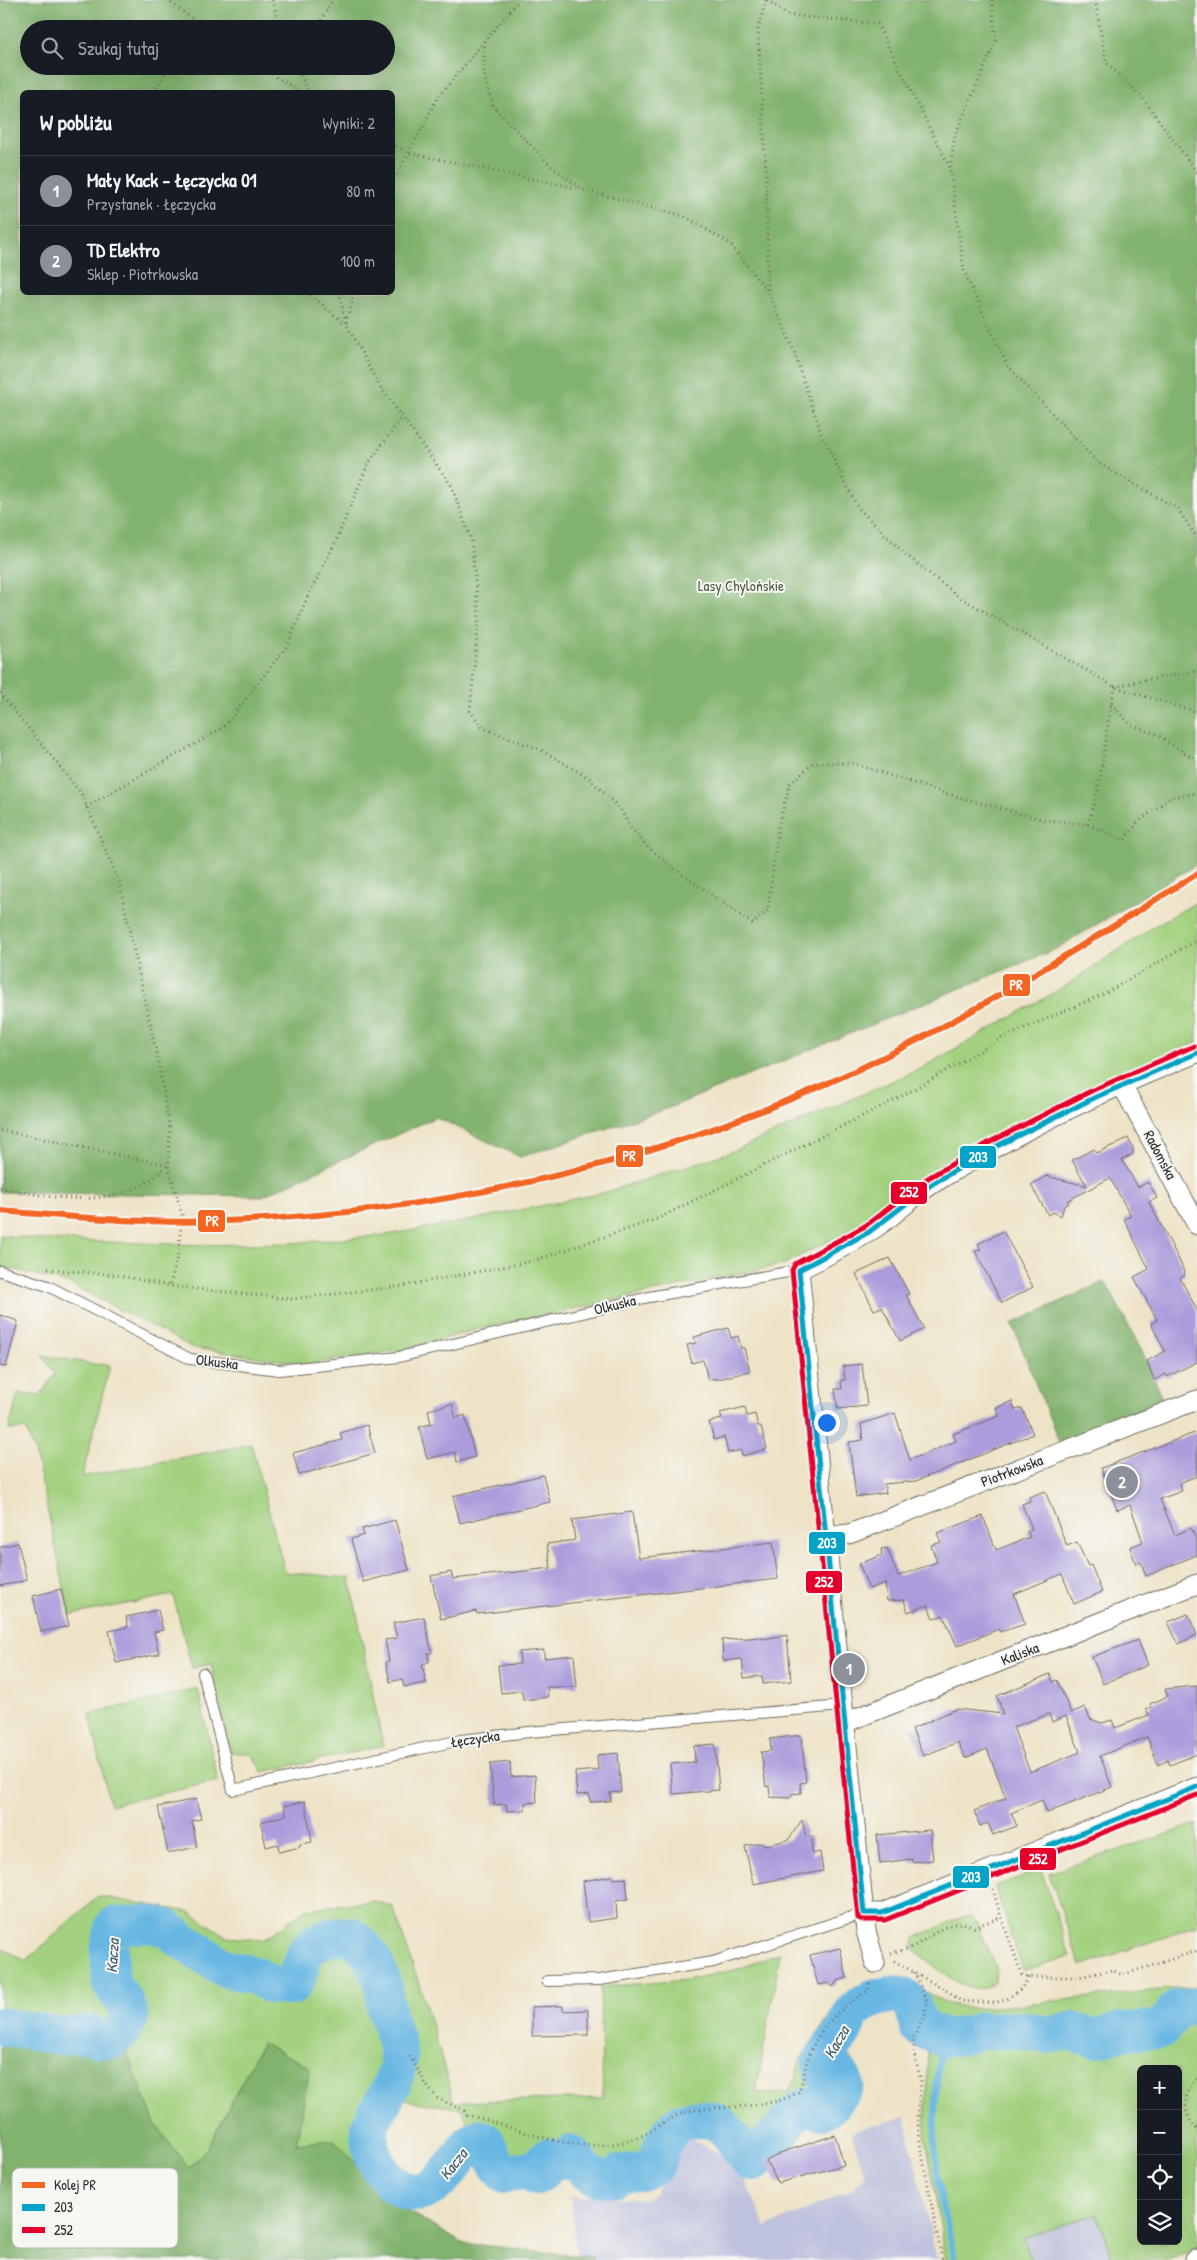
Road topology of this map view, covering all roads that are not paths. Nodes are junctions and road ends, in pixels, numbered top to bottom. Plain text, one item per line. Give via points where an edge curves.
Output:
1 (1197, 1053) edge
2 (1122, 1085) junction
3 (1197, 1226) edge
4 (799, 1270) junction
5 (0, 1271) edge
6 (1197, 1400) edge
7 (826, 1537) junction
8 (1197, 1584) edge
9 (203, 1673) dead end
10 (843, 1714) junction
11 (1197, 1787) edge
12 (864, 1913) junction
13 (879, 1959) road end
14 (548, 1981) dead end

1 - 2 street, Olkuska
2 - 3 street, Radomska
2 - 4 street, Olkuska via 998,1147 931,1185 877,1227
4 - 5 lane, Olkuska via 649,1297 399,1357 279,1370 190,1359 48,1286
4 - 7 street
6 - 7 street, Piotrkowska via 849,1534
7 - 10 street
8 - 10 street, Kaliska
9 - 10 lane, Łęczycka via 233,1790 461,1740 529,1732
10 - 12 street
11 - 12 street via 882,1913
12 - 13 street
12 - 14 lane via 713,1962 599,1980

